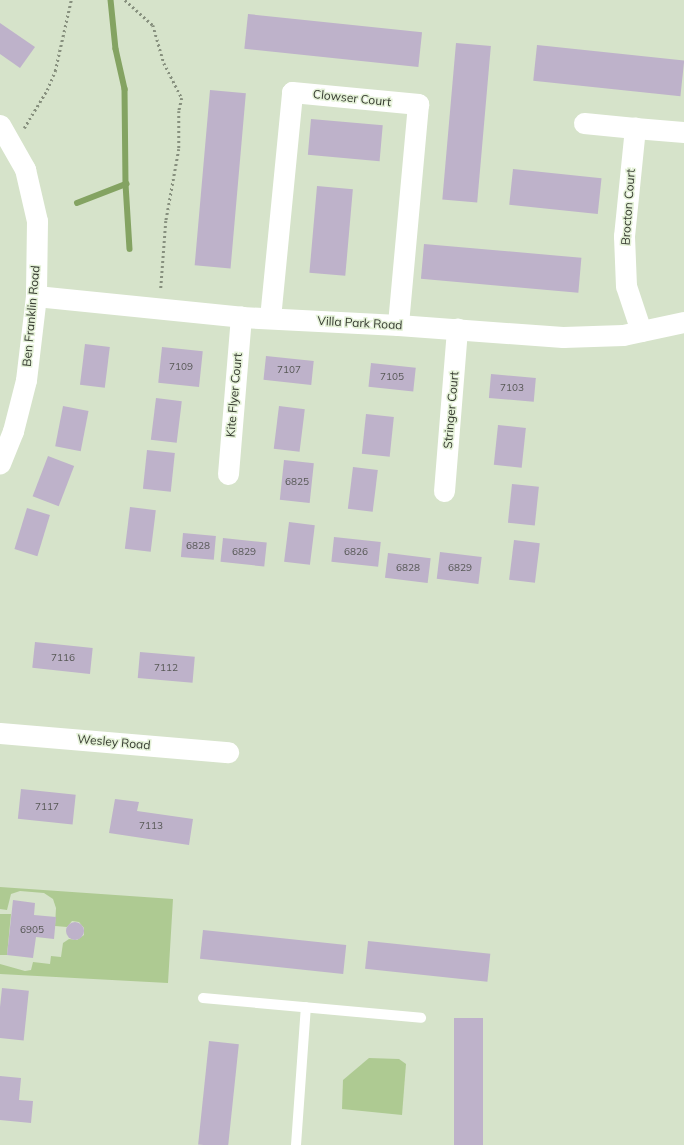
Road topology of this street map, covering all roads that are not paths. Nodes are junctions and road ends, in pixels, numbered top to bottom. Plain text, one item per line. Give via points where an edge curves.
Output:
1 (584, 123) dead end
2 (0, 125) edge
3 (635, 128) junction
4 (684, 132) edge
5 (36, 296) junction
6 (241, 317) junction
7 (270, 318) junction
8 (684, 322) edge
9 (398, 325) junction
10 (457, 329) junction
11 (641, 331) junction
12 (0, 463) edge
13 (228, 474) dead end
14 (444, 492) dead end
15 (0, 733) edge
16 (228, 752) dead end
17 (203, 998) dead end
18 (306, 1007) junction
19 (421, 1018) dead end
20 (296, 1145) edge

1 - 3 street
2 - 5 street, Ben Franklin Road via 12,142 25,169 37,221
3 - 4 street
3 - 11 street, Brocton Court via 624,236 626,286
5 - 6 street, Villa Park Road
5 - 12 street, Ben Franklin Road via 26,380 13,431
6 - 7 street, Villa Park Road
6 - 13 street, Kite Flyer Court
7 - 9 street, Villa Park Road
7 - 9 street, Clowser Court via 292,92 418,104
8 - 11 street, Villa Park Road
9 - 10 street, Villa Park Road
10 - 11 street, Villa Park Road via 563,337 602,337
10 - 14 street, Stringer Court
15 - 16 street, Wesley Road
17 - 18 lane
18 - 19 lane
18 - 20 lane

